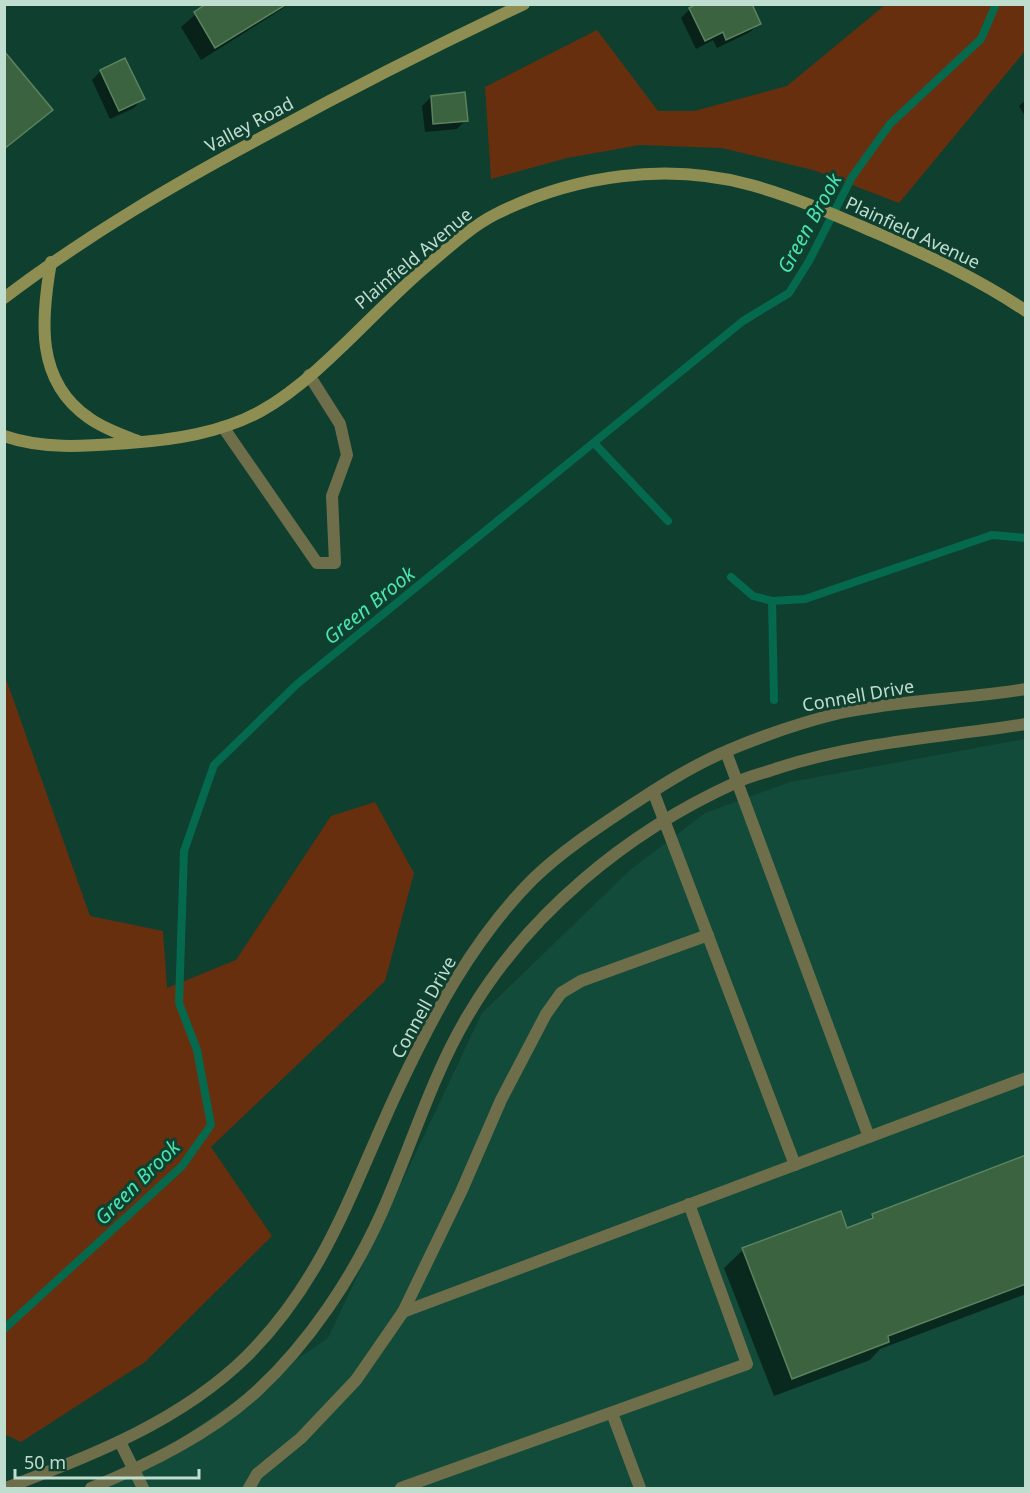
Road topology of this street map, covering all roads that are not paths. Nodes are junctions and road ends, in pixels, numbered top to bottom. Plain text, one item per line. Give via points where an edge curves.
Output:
1 (524, 4) edge
2 (51, 262) junction
3 (4, 298) edge
4 (1026, 310) edge
5 (309, 375) junction
6 (223, 427) junction
7 (4, 436) edge
8 (141, 443) junction
9 (1026, 689) edge
10 (1026, 724) edge
11 (726, 752) junction
12 (737, 782) junction
13 (652, 791) junction
14 (665, 821) junction
15 (708, 935) junction
16 (1026, 1078) edge
17 (869, 1137) junction
18 (795, 1165) junction
19 (690, 1204) junction
20 (403, 1312) junction
21 (612, 1413) junction
22 (120, 1442) junction
23 (134, 1470) junction
24 (6, 1488) edge
25 (91, 1488) edge
26 (143, 1488) edge
27 (249, 1488) edge
28 (401, 1488) edge
29 (640, 1488) edge

1 - 2 main road, Valley Road via 172,185
2 - 3 main road, Valley Road
2 - 8 main road via 43,327 51,373 62,392 90,419
4 - 5 main road, Plainfield Avenue via 944,264 810,205 751,185 693,174 647,174 601,179 546,192 494,215 452,245
5 - 6 main road, Plainfield Avenue via 261,411
5 - 6 street via 340,424 347,455 332,496 335,563 317,563
6 - 8 main road, Plainfield Avenue
7 - 8 main road, Plainfield Avenue via 53,446
9 - 11 street, Connell Drive via 841,713 790,727
10 - 12 street via 857,748
11 - 12 street
11 - 13 street, Connell Drive
12 - 14 street
12 - 17 street
13 - 14 street
13 - 22 street, Connell Drive via 580,839 533,879 455,979 396,1095 327,1250 281,1318 210,1389
14 - 15 street
14 - 23 street via 609,858 553,906 516,948 468,1015 434,1079 365,1247 301,1344 256,1392 205,1430
15 - 18 street
15 - 20 street via 581,981 554,1001 501,1100
16 - 17 street
17 - 18 street
18 - 19 street
19 - 20 street
19 - 21 street via 747,1364
20 - 27 street via 356,1380 301,1438 257,1474
21 - 28 street
21 - 29 street
22 - 23 street
22 - 24 street, Connell Drive
23 - 25 street
23 - 26 street

